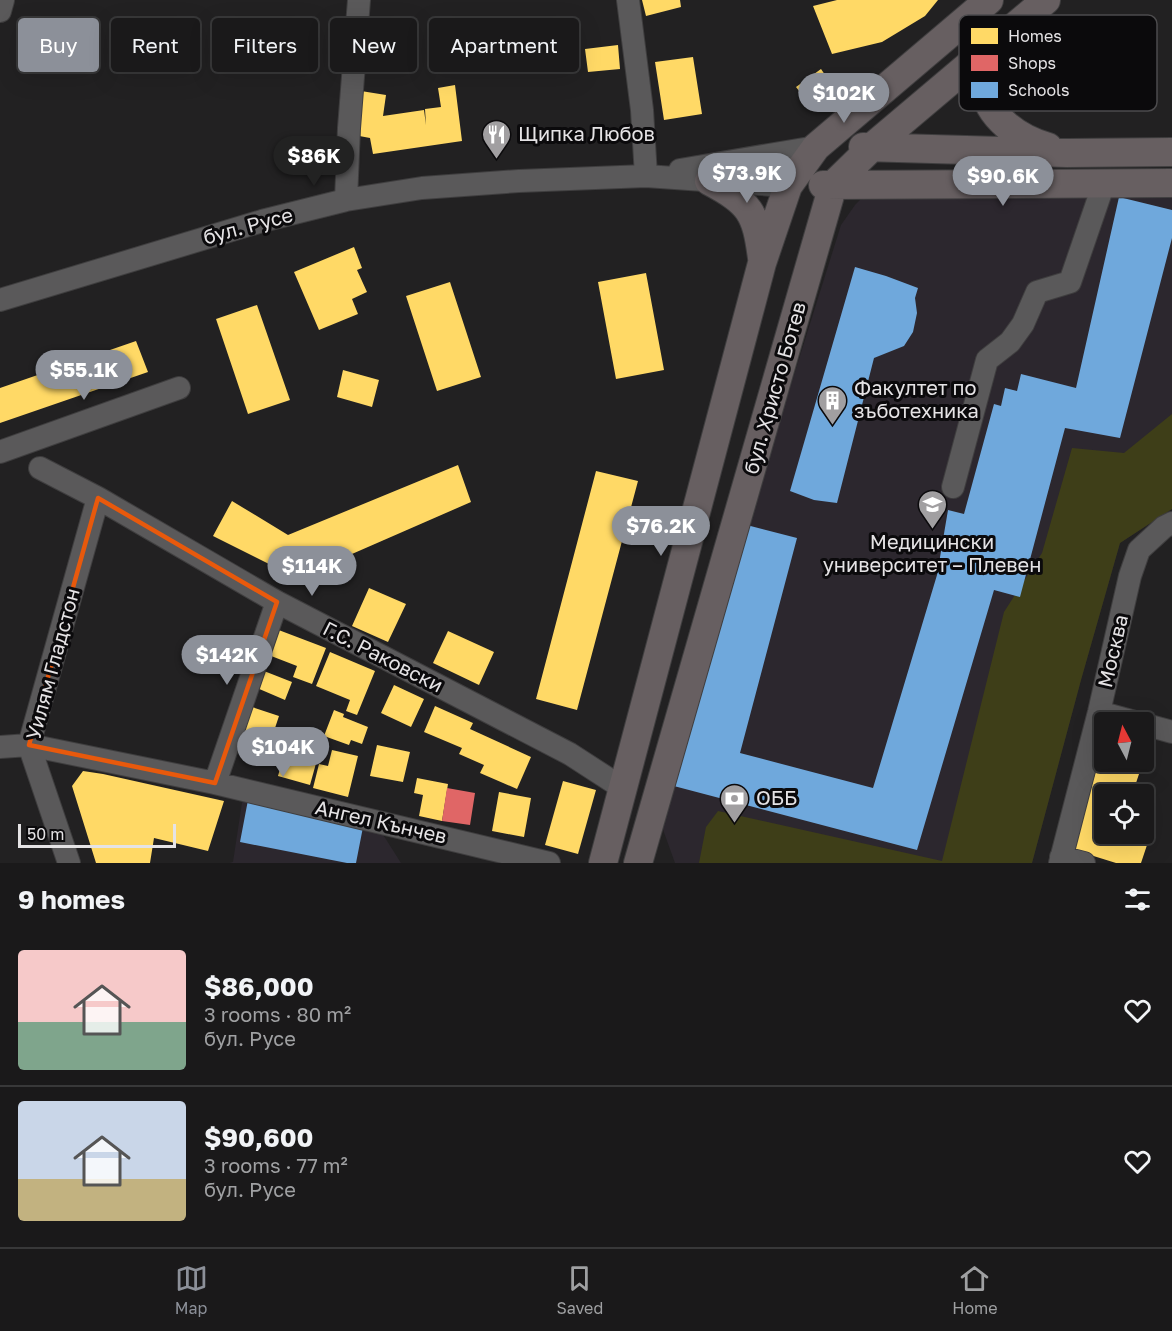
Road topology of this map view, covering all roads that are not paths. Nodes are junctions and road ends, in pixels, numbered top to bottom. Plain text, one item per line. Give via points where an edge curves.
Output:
1 (3, 0) edge
2 (359, 0) edge
3 (628, 0) edge
4 (989, 0) edge
5 (1046, 0) edge
6 (0, 11) edge
7 (971, 15) edge
8 (1029, 15) edge
9 (959, 25) edge
10 (959, 75) edge
11 (995, 111) edge
12 (816, 147) junction
13 (872, 147) junction
14 (1172, 152) edge
15 (1067, 153) junction
16 (646, 176) junction
17 (709, 181) junction
18 (1104, 183) junction
19 (1172, 183) edge
20 (833, 184) junction
21 (788, 186) junction
22 (346, 200) junction
23 (762, 263) junction
24 (0, 300) edge
25 (179, 388) dead end
26 (0, 452) edge
27 (40, 468) dead end
28 (953, 487) dead end
29 (98, 498) junction
30 (1172, 523) edge
31 (277, 602) junction
32 (1099, 712) edge
33 (1154, 727) edge
34 (1094, 731) edge
35 (1172, 732) edge
36 (29, 745) junction
37 (0, 747) edge
38 (215, 783) junction
39 (624, 789) junction
40 (1061, 860) edge
41 (69, 863) edge
42 (549, 863) edge
43 (603, 863) edge
44 (638, 863) edge
45 (1084, 863) edge

1 - 6 street
2 - 22 street
3 - 16 street
4 - 7 main road
5 - 8 main road
9 - 12 main road
10 - 13 main road
11 - 15 main road via 1017,134
12 - 13 main road
12 - 16 street, бул. Русе
12 - 21 main road
13 - 15 main road
13 - 20 main road
14 - 15 main road
16 - 17 street, бул. Русе
16 - 22 street, бул. Русе via 519,180 422,188
17 - 21 street, бул. Русе
17 - 23 main road via 734,195 755,219
18 - 19 main road
18 - 20 main road
18 - 28 street via 1070,282 1037,292 1010,342 987,360
20 - 21 main road
20 - 44 main road, бул. Христо Ботев
21 - 23 main road
22 - 24 street, бул. Русе via 262,221
23 - 39 main road
25 - 26 street
27 - 29 street, Г.С. Раковски
29 - 31 street, Г.С. Раковски
29 - 36 street, Уилям Гладстон
30 - 32 street, Москва via 1139,550
31 - 38 street
31 - 39 street, Г.С. Раковски via 570,753
33 - 35 street
34 - 40 street, Москва
36 - 37 street, Ангел Кънчев
36 - 38 street, Ангел Кънчев
36 - 41 street, Уилям Гладстон
38 - 42 street, Ангел Кънчев
39 - 43 main road
40 - 45 street

